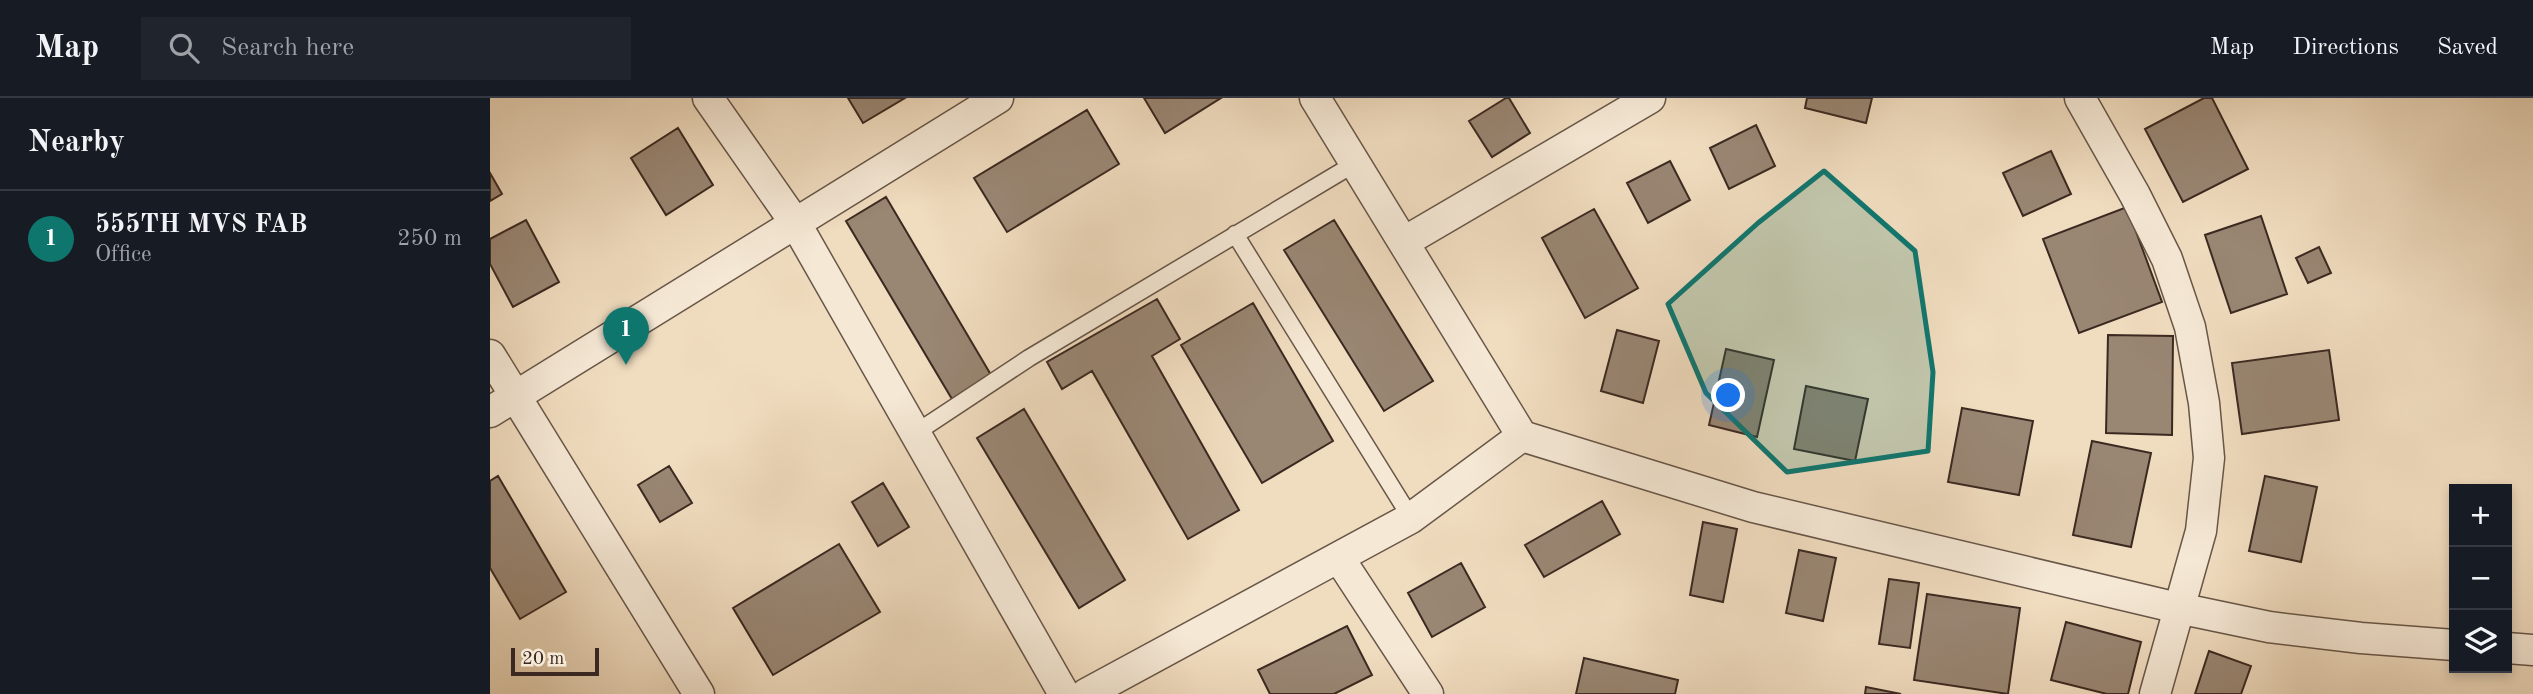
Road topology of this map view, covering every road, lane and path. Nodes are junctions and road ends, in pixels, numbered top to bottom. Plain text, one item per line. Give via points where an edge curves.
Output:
1 (708, 98) edge
2 (998, 98) edge
3 (1315, 98) edge
4 (1650, 98) edge
5 (2080, 98) edge
6 (1354, 164) junction
7 (796, 224) junction
8 (1234, 234) junction
9 (1404, 242) junction
10 (490, 355) edge
11 (517, 396) junction
12 (490, 412) edge
13 (914, 434) junction
14 (1522, 436) junction
15 (1411, 518) junction
16 (1339, 558) junction
17 (2178, 608) junction
18 (2449, 645) edge
19 (2512, 648) edge
20 (2533, 650) edge
21 (699, 694) edge
22 (1064, 694) edge
23 (1086, 694) edge
24 (1428, 694) edge
25 (2155, 694) edge

1 - 7 street
2 - 7 street
3 - 6 street
4 - 9 street
5 - 17 street via 2167,259 2190,327 2209,458 2201,531
6 - 8 lane
6 - 9 street
7 - 11 street
7 - 13 street
8 - 13 lane
8 - 15 lane
9 - 14 street
10 - 11 street
11 - 12 street
11 - 21 street
13 - 22 street
14 - 15 street
14 - 17 street via 1753,507
15 - 16 street
16 - 23 street
16 - 24 street
17 - 18 street via 2269,627
17 - 25 street
19 - 20 street

